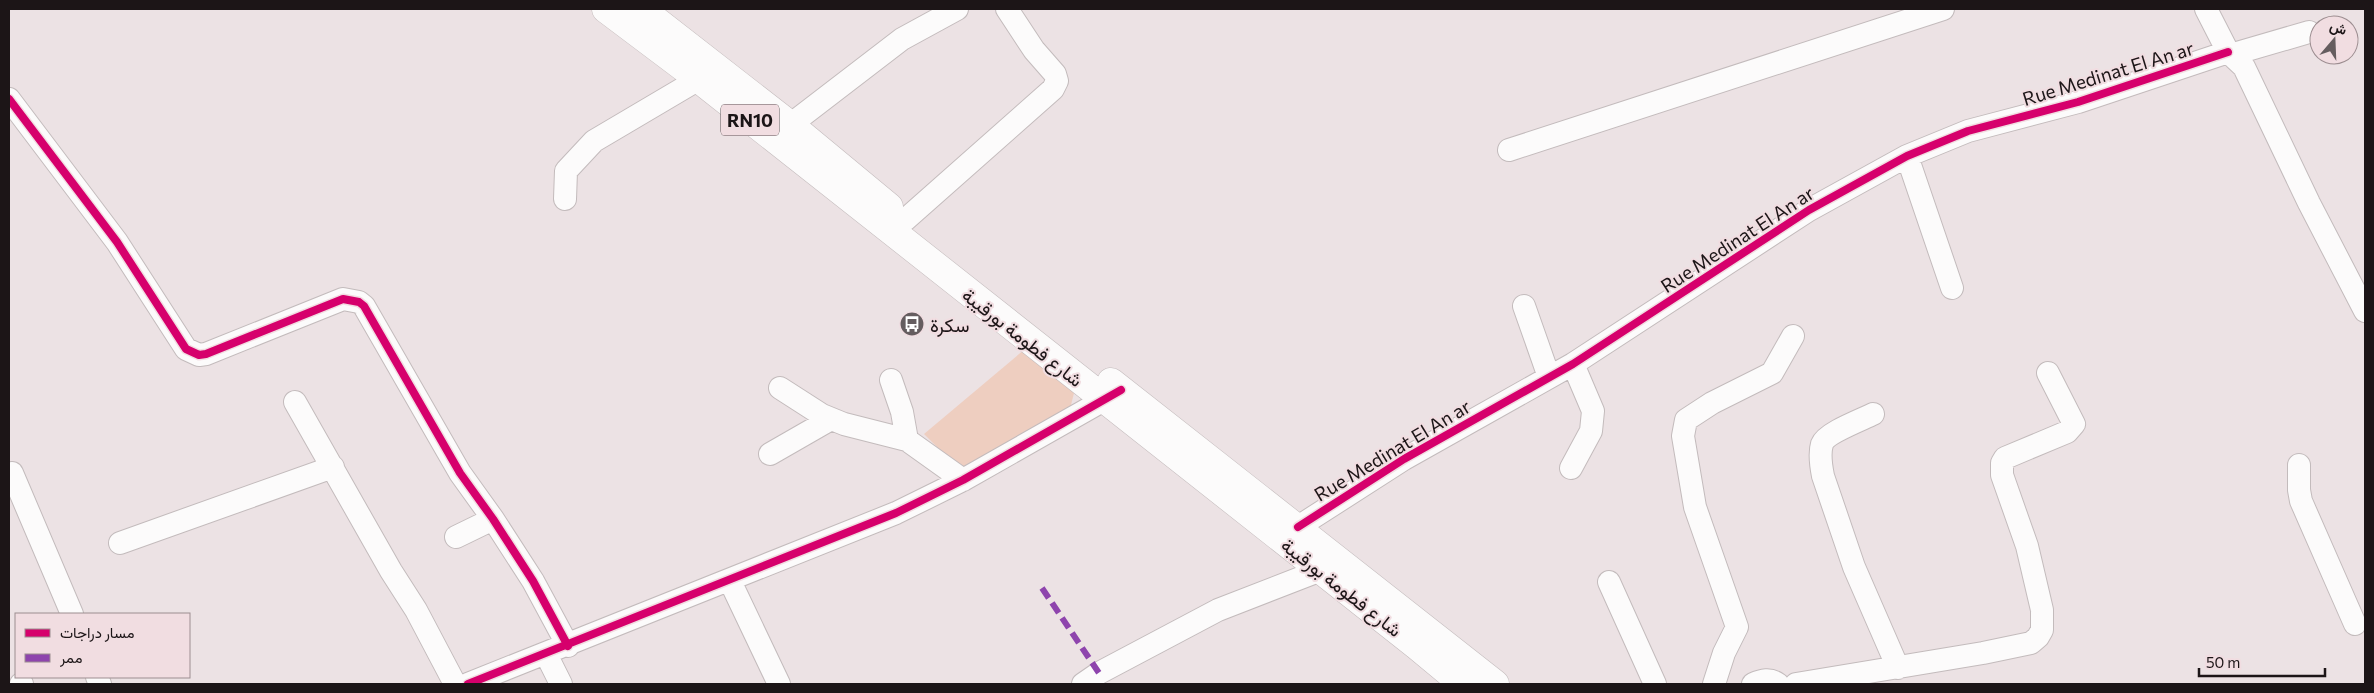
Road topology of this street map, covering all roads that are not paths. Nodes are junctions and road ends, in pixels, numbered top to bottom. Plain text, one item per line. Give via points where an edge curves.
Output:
1 (606, 9) edge
2 (641, 9) edge
3 (957, 9) edge
4 (1007, 9) edge
5 (1943, 9) edge
6 (2206, 9) edge
7 (2309, 32) dead end
8 (2229, 54) junction
9 (699, 79) junction
10 (9, 99) edge
11 (790, 125) junction
12 (1509, 150) dead end
13 (1907, 156) junction
14 (565, 199) dead end
15 (905, 220) junction
16 (1952, 288) dead end
17 (1524, 306) dead end
18 (2365, 311) edge
19 (1793, 336) dead end
20 (1573, 364) junction
21 (2048, 373) dead end
22 (1549, 377) junction
23 (891, 380) dead end
24 (780, 388) dead end
25 (1112, 395) junction
26 (295, 402) dead end
27 (1873, 414) dead end
28 (831, 419) junction
29 (907, 440) junction
30 (770, 454) dead end
31 (2298, 465) dead end
32 (333, 466) junction
33 (1571, 468) dead end
34 (12, 474) dead end
35 (964, 480) junction
36 (494, 519) junction
37 (1298, 527) junction
38 (456, 537) dead end
39 (120, 543) dead end
40 (1320, 570) junction
41 (730, 581) junction
42 (1609, 582) dead end
43 (72, 613) edge
44 (2355, 624) dead end
45 (568, 646) junction
46 (546, 654) junction
47 (1898, 668) junction
48 (456, 684) edge
49 (468, 684) edge
50 (561, 684) edge
51 (779, 684) edge
52 (1083, 684) edge
53 (1463, 684) edge
54 (1495, 684) edge
55 (1655, 684) edge
56 (1714, 684) edge
57 (1752, 684) edge
58 (1778, 684) edge
59 (1796, 684) edge

1 - 9 main road, شارع فطومة بورقيبة / RN10
2 - 11 main road, شارع فطومة بورقيبة / RN10
3 - 11 street via 902,39
4 - 15 street via 1057,81 1053,89
5 - 12 street
6 - 8 street
7 - 8 street, Rue Medinat El An ar
8 - 13 street, Rue Medinat El An ar via 2078,102 1968,131
8 - 18 street via 2244,67
9 - 14 street via 594,142 566,171
9 - 25 main road, شارع فطومة بورقيبة / RN10
10 - 36 street via 116,242 186,349 206,354 343,299 364,306 460,474
11 - 15 main road, شارع فطومة بورقيبة / RN10
13 - 16 street
13 - 20 street, Rue Medinat El An ar via 1809,210
15 - 25 main road, شارع فطومة بورقيبة / RN10
17 - 22 street
19 - 56 street via 1772,373 1686,420 1683,436 1695,507 1737,627
20 - 22 street, Rue Medinat El An ar
20 - 33 street via 1593,410 1591,431
21 - 47 street via 2074,424 2067,432 2005,458 2002,463 2002,475 2027,546 2042,610 2042,630 2031,643
22 - 37 street, Rue Medinat El An ar via 1404,459
23 - 29 street
24 - 28 street
25 - 35 street
25 - 37 main road, شارع فطومة بورقيبة / RN10
25 - 40 main road, شارع فطومة بورقيبة / RN10
26 - 32 street
27 - 47 street via 1826,437 1821,461 1823,476 1854,566
28 - 29 street
28 - 30 street
29 - 35 street
31 - 44 street via 2301,501
32 - 39 street
32 - 48 street
34 - 43 street
35 - 41 street via 896,513
36 - 38 street
36 - 45 street
37 - 54 main road, شارع فطومة بورقيبة / RN10
40 - 52 street via 1218,610
40 - 53 main road, شارع فطومة بورقيبة / RN10
41 - 45 street
41 - 51 street
42 - 55 street
45 - 46 street
46 - 49 street
46 - 50 street
47 - 59 street
57 - 58 street via 1773,680

